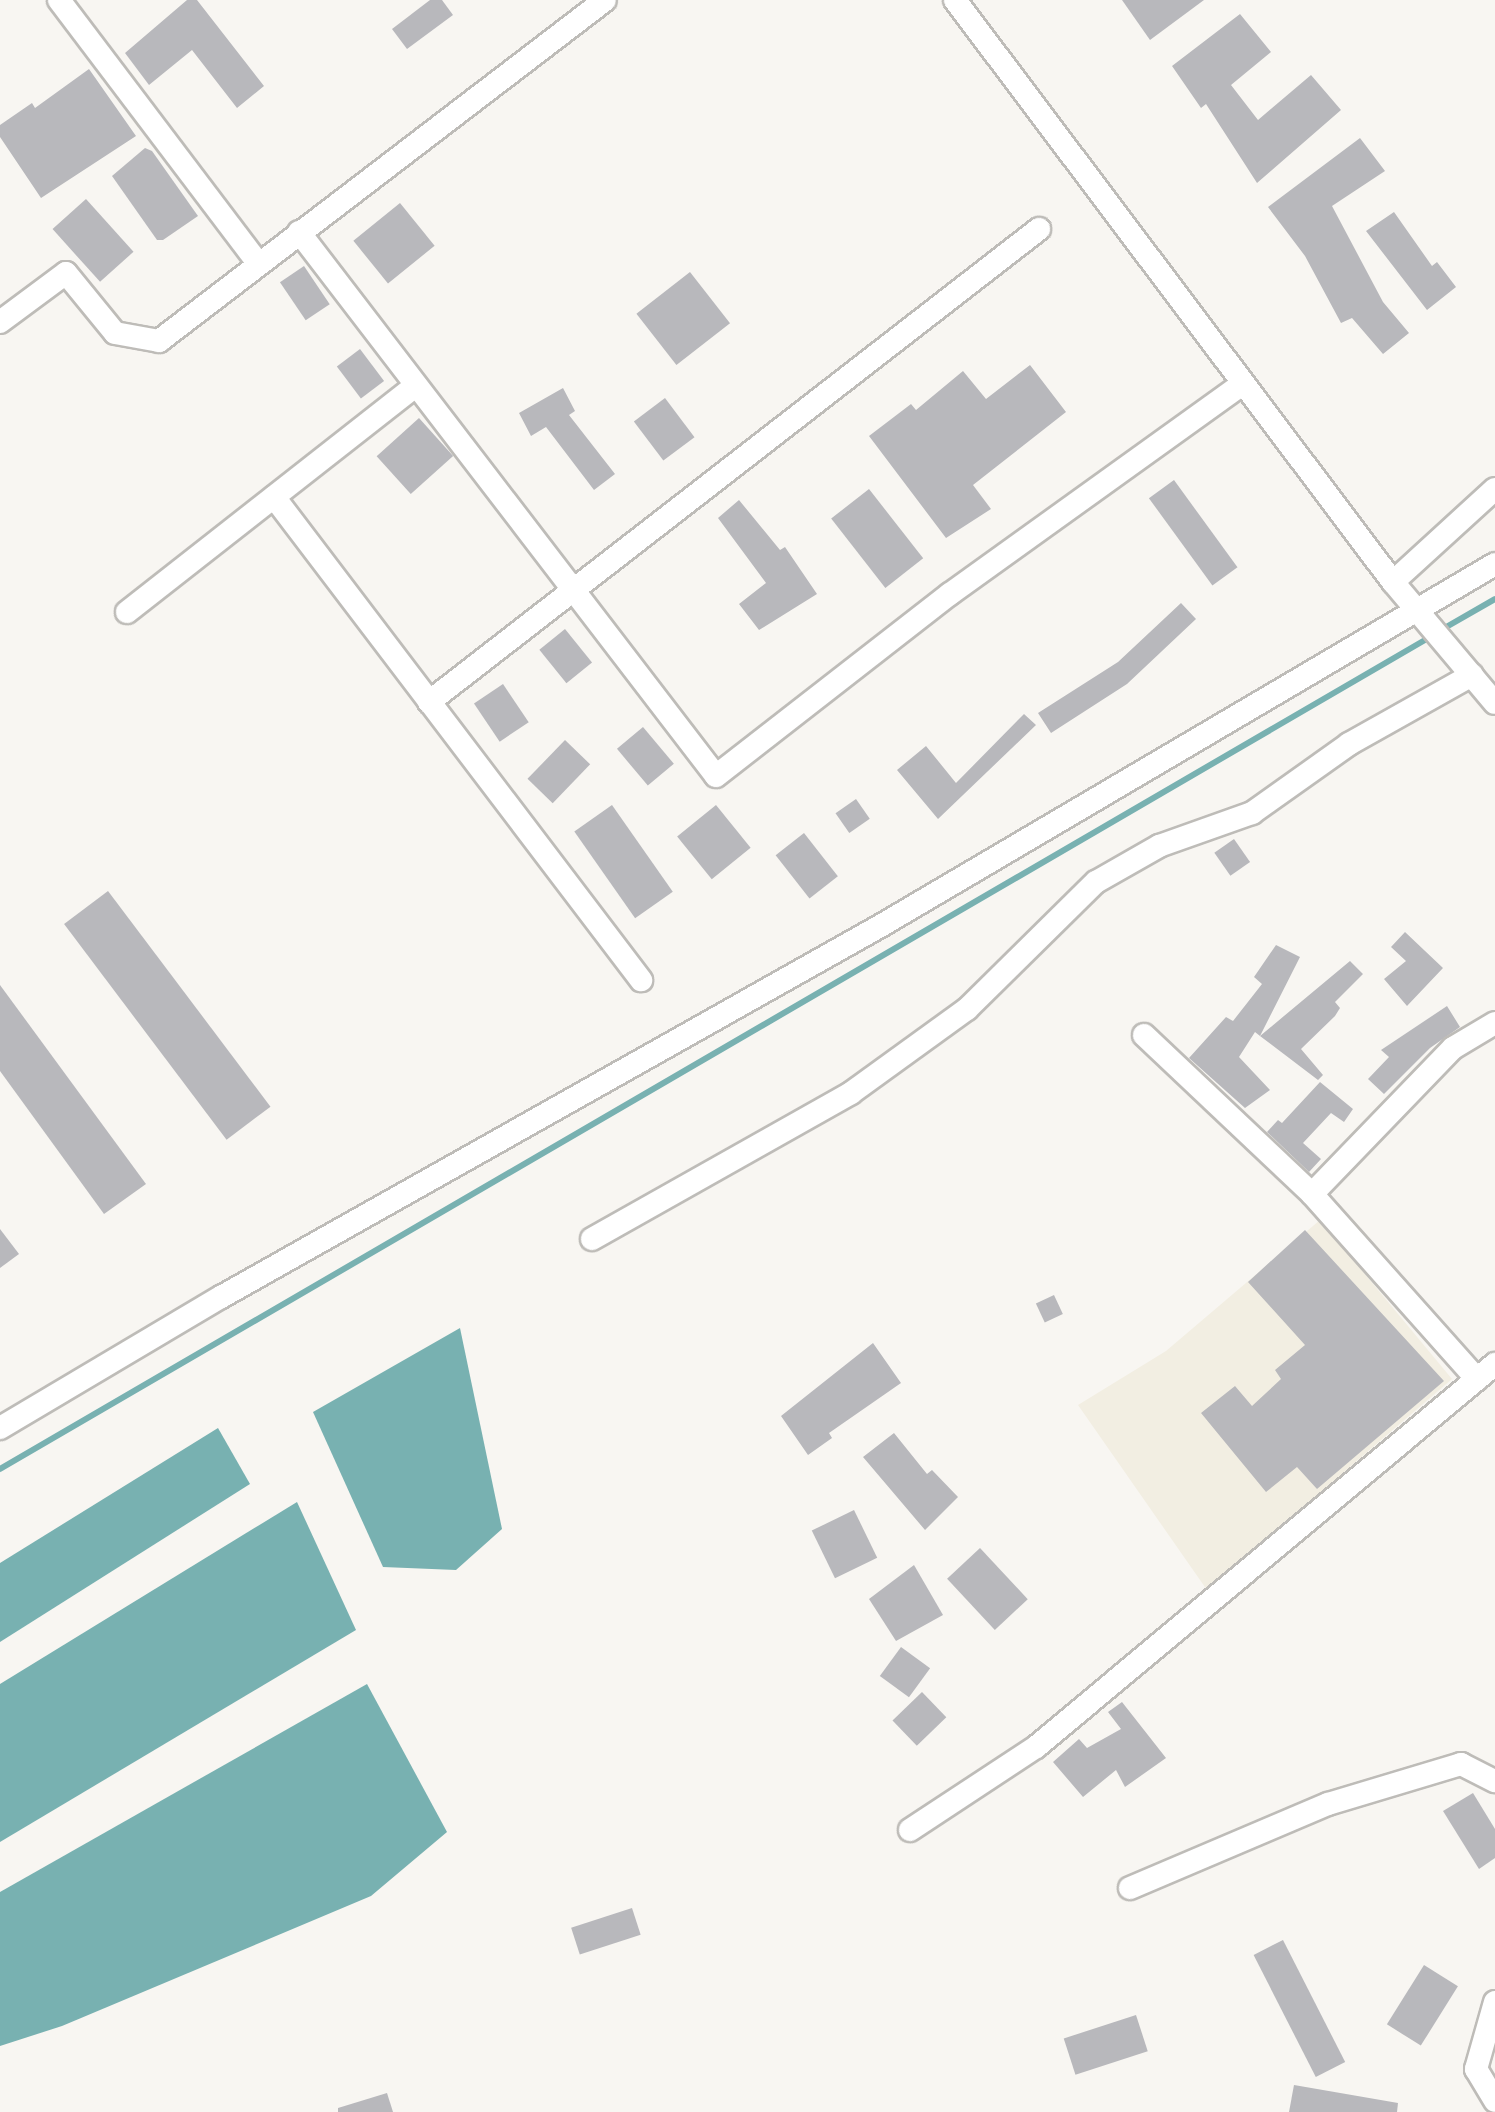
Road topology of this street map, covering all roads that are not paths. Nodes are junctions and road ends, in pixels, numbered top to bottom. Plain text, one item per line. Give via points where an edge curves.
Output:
1 (59, 0) edge
2 (605, 0) edge
3 (955, 0) edge
4 (1039, 229) dead end
5 (299, 232) junction
6 (258, 263) junction
7 (0, 322) edge
8 (1242, 384) junction
9 (416, 385) junction
10 (1495, 489) edge
11 (274, 497) junction
12 (1495, 564) edge
13 (1393, 582) junction
14 (574, 593) junction
15 (1415, 611) junction
16 (127, 612) dead end
17 (1472, 675) junction
18 (429, 702) junction
19 (1495, 703) edge
20 (641, 980) dead end
21 (1495, 1023) edge
22 (1144, 1035) dead end
23 (1312, 1194) junction
24 (592, 1239) dead end
25 (1495, 1364) edge
26 (1477, 1379) junction
27 (0, 1428) edge
28 (1495, 1781) edge
29 (910, 1830) dead end
30 (1130, 1888) dead end
31 (1495, 2002) edge
32 (1495, 2101) edge

1 - 6 street
2 - 5 street
3 - 8 street
4 - 14 street
5 - 6 street
5 - 9 street
6 - 7 street via 159,341 115,333 66,273
8 - 13 street
8 - 14 street via 950,594 716,776
9 - 11 street
9 - 14 street
10 - 13 street
11 - 16 street
11 - 18 street
12 - 15 street
13 - 15 street
14 - 18 street
15 - 17 street
15 - 27 street via 882,925 221,1297
17 - 19 street
17 - 24 street via 1349,744 1252,813 1159,846 1096,882 967,1009 864,1084
18 - 20 street
21 - 23 street via 1453,1048
22 - 23 street
23 - 26 street
25 - 26 street
26 - 29 street via 1036,1747
28 - 30 street via 1461,1764 1328,1804
31 - 32 street via 1476,2069

